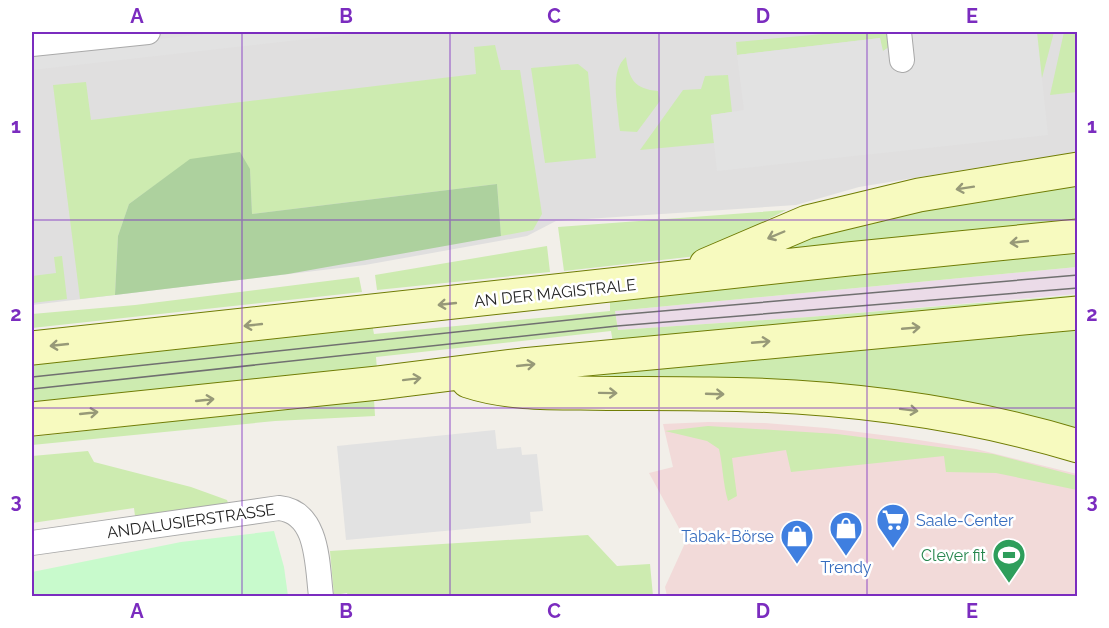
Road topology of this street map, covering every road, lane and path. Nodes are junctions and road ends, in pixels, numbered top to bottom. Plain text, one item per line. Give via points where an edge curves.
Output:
1 (148, 32) edge
2 (899, 32) edge
3 (32, 44) edge
4 (902, 60) dead end
5 (1077, 169) edge
6 (1077, 236) edge
7 (672, 280) junction
8 (1077, 313) edge
9 (32, 348) edge
10 (447, 374) junction
11 (32, 419) edge
12 (1077, 446) edge
13 (32, 543) edge
14 (321, 597) edge

1 - 3 street
2 - 4 street
5 -> 7 main road via 919,195 807,222
6 -> 7 main road, AN DER MAGISTRALE
7 -> 9 main road, AN DER MAGISTRALE
10 -> 8 main road
11 -> 10 main road
10 -> 12 main road via 475,383 533,392 812,398 932,412
13 - 14 street, ANDALUSIERSTRASSE via 290,509 306,522 315,550

